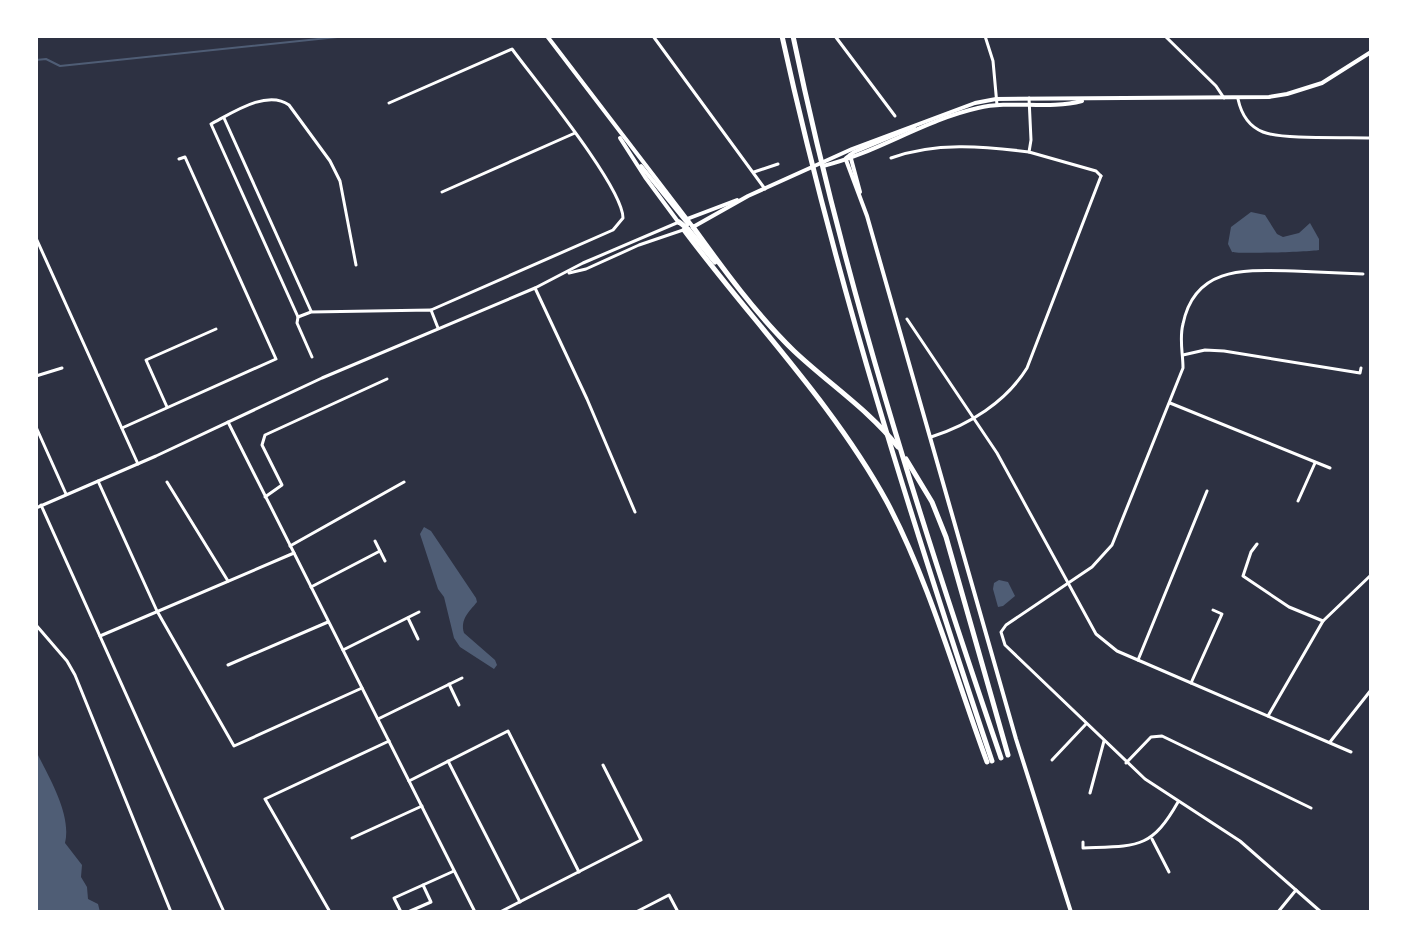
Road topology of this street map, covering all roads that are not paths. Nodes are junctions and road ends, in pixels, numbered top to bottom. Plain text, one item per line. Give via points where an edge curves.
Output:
1 (547, 36) edge
2 (653, 36) edge
3 (782, 36) edge
4 (793, 36) edge
5 (835, 36) edge
6 (985, 36) edge
7 (1165, 36) edge
8 (1371, 52) edge
9 (1224, 98) junction
10 (1238, 99) junction
11 (996, 102) junction
12 (1030, 102) junction
13 (389, 103) dead end
14 (895, 116) dead end
15 (224, 118) junction
16 (613, 125) junction
17 (575, 133) junction
18 (1371, 138) edge
19 (1029, 152) junction
20 (848, 156) junction
21 (891, 158) dead end
22 (179, 159) dead end
23 (778, 164) dead end
24 (754, 172) junction
25 (765, 189) junction
26 (442, 192) dead end
27 (748, 196) junction
28 (683, 221) junction
29 (689, 228) junction
30 (36, 238) edge
31 (356, 265) dead end
32 (566, 274) junction
33 (1363, 274) dead end
34 (535, 288) junction
35 (431, 310) junction
36 (311, 312) junction
37 (298, 317) junction
38 (907, 319) dead end
39 (216, 329) dead end
40 (439, 329) junction
41 (1183, 355) junction
42 (312, 357) dead end
43 (62, 368) dead end
44 (1361, 368) dead end
45 (36, 376) edge
46 (387, 379) dead end
47 (1170, 403) junction
48 (167, 407) junction
49 (975, 417) junction
50 (228, 422) junction
51 (36, 427) edge
52 (122, 428) junction
53 (931, 437) junction
54 (1315, 463) junction
55 (138, 464) junction
56 (1330, 468) dead end
57 (98, 481) junction
58 (167, 482) dead end
59 (404, 482) dead end
60 (1207, 491) dead end
61 (66, 494) junction
62 (265, 497) junction
63 (1298, 501) dead end
64 (41, 505) junction
65 (36, 508) edge
66 (635, 512) dead end
67 (375, 541) dead end
68 (1257, 544) dead end
69 (290, 546) junction
70 (380, 551) junction
71 (294, 553) junction
72 (385, 561) dead end
73 (1371, 575) edge
74 (228, 581) junction
75 (1067, 584) junction
76 (311, 587) junction
77 (1213, 610) dead end
78 (157, 611) junction
79 (419, 612) dead end
80 (408, 618) junction
81 (1323, 621) junction
82 (328, 622) junction
83 (36, 625) edge
84 (100, 636) junction
85 (418, 639) dead end
86 (343, 650) junction
87 (1138, 660) junction
88 (228, 665) dead end
89 (462, 678) dead end
90 (1191, 683) junction
91 (449, 684) junction
92 (362, 688) junction
93 (1371, 690) edge
94 (459, 705) dead end
95 (1268, 716) junction
96 (378, 719) junction
97 (1086, 724) junction
98 (389, 741) junction
99 (1104, 741) junction
100 (1330, 742) junction
101 (1351, 752) dead end
102 (1052, 760) dead end
103 (448, 761) junction
104 (1126, 763) junction
105 (603, 765) dead end
106 (409, 781) junction
107 (1090, 793) dead end
108 (1178, 802) junction
109 (422, 806) junction
110 (1311, 808) dead end
111 (352, 838) dead end
112 (1152, 839) junction
113 (1083, 842) dead end
114 (454, 871) junction
115 (579, 872) junction
116 (1169, 872) dead end
117 (423, 885) junction
118 (1296, 890) junction
119 (520, 902) junction
120 (171, 912) edge
121 (224, 912) edge
122 (330, 912) edge
123 (401, 912) edge
124 (408, 912) edge
125 (475, 912) edge
126 (500, 912) edge
127 (636, 912) edge
128 (678, 912) edge
129 (1071, 912) edge
130 (1278, 912) edge
131 (1321, 912) edge

1 - 16 main road
2 - 24 street
3 - 29 highway via 872,386 990,762 887,502 842,431
4 - 29 highway via 876,367 940,573 1004,756 950,549 927,491 901,451 865,411 798,355
5 - 14 street
6 - 11 street
7 - 9 street
8 - 10 main road via 1306,89
9 - 10 main road
9 - 12 main road
10 - 18 street via 1247,120 1263,132
11 - 12 main road
11 - 20 main road
11 - 20 main road via 937,116
12 - 19 street
13 - 17 street via 512,49
15 - 31 street via 266,99 289,105 340,181
15 - 36 street
15 - 37 street via 211,124
16 - 28 main road
16 - 28 main road
17 - 26 street
17 - 35 street via 622,206 621,223
19 - 21 street via 961,147
19 - 49 street via 1101,176 1027,368 1005,396
20 - 25 main road
20 - 53 main road
22 - 48 street via 185,157 276,359
23 - 24 street
24 - 25 street
25 - 27 main road
27 - 28 main road
27 - 29 main road
28 - 29 highway
28 - 32 street
29 - 32 street
30 - 52 street
32 - 34 street
33 - 41 street via 1245,269 1224,274 1203,287 1186,310 1180,339
34 - 40 street
34 - 66 street
35 - 36 street
35 - 40 street
36 - 37 street
37 - 42 street
38 - 49 street
39 - 48 street via 146,360
40 - 50 street
41 - 44 street via 1224,351 1360,373
41 - 47 street
43 - 45 street
46 - 62 street via 265,435 262,445 282,485
47 - 54 street
47 - 75 street via 1112,545
48 - 52 street
49 - 53 street
49 - 75 street
50 - 55 street
50 - 62 street
51 - 61 street
52 - 55 street
53 - 129 main road
54 - 56 street
54 - 63 street
55 - 57 street
57 - 61 street
57 - 78 street
58 - 74 street
59 - 69 street
60 - 87 street
61 - 64 street
62 - 69 street
64 - 65 street
64 - 84 street
67 - 70 street
68 - 81 street via 1243,576 1289,607
69 - 71 street
70 - 72 street
70 - 76 street
71 - 74 street
71 - 76 street
73 - 81 street
74 - 78 street
75 - 87 street via 1096,634
75 - 97 street via 1006,625 1001,637
76 - 82 street
77 - 90 street via 1222,614
78 - 84 street
78 - 92 street via 234,746
79 - 80 street
80 - 85 street
80 - 86 street
81 - 95 street
82 - 86 street
82 - 88 street
83 - 120 street via 75,675
84 - 121 street
86 - 92 street
87 - 90 street
89 - 91 street
90 - 95 street
91 - 94 street
91 - 96 street
92 - 96 street
93 - 100 street
95 - 100 street
96 - 98 street
97 - 99 street
97 - 102 street
98 - 106 street
98 - 122 street via 265,799
99 - 104 street
99 - 107 street
100 - 101 street
103 - 106 street
103 - 115 street via 508,731
103 - 119 street
104 - 108 street
104 - 110 street via 1151,737 1162,736
105 - 115 street via 641,840
106 - 109 street
108 - 112 street
108 - 118 street via 1240,841
109 - 111 street
109 - 114 street
112 - 113 street via 1091,848 1083,848
112 - 116 street
114 - 117 street
114 - 125 street
115 - 119 street
117 - 123 street via 394,898
117 - 124 street via 431,902
118 - 130 street
118 - 131 street
119 - 126 street
127 - 128 street via 669,895

